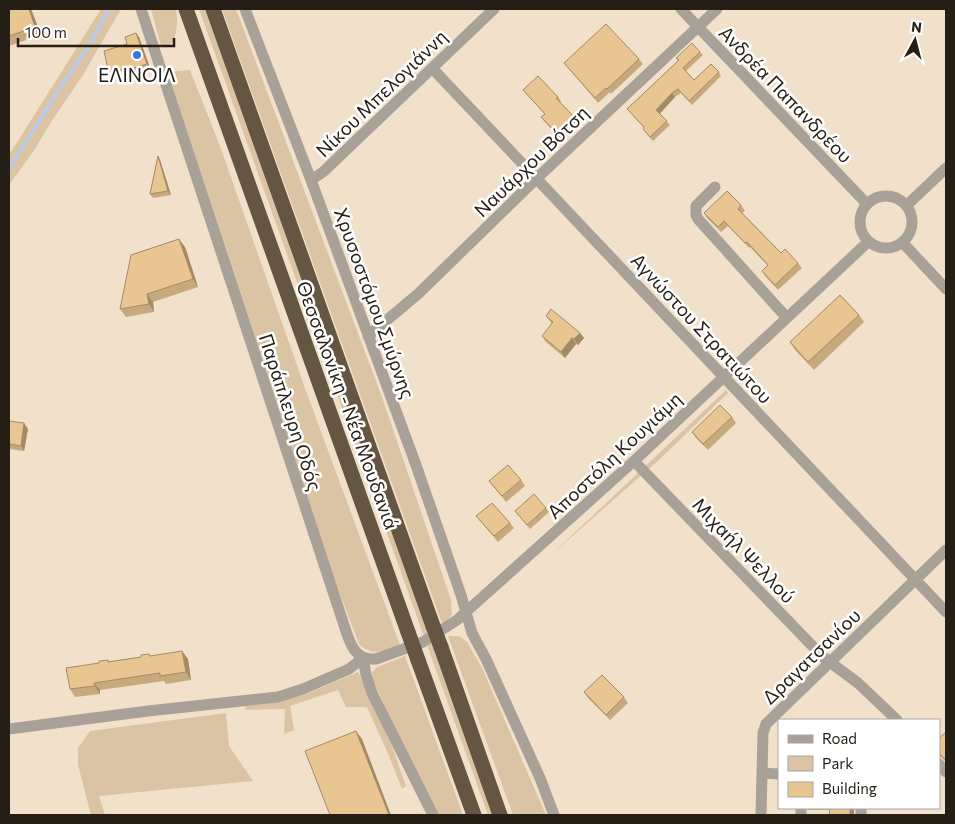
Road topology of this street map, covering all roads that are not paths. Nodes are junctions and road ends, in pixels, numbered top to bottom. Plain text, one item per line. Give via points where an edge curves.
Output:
1 (141, 9) edge
2 (186, 9) edge
3 (213, 9) edge
4 (245, 9) edge
5 (494, 9) edge
6 (681, 9) edge
7 (717, 9) edge
8 (698, 27) junction
9 (432, 68) junction
10 (946, 168) edge
11 (536, 179) junction
12 (311, 180) junction
13 (715, 187) dead end
14 (867, 204) junction
15 (907, 205) junction
16 (868, 242) junction
17 (902, 242) junction
18 (946, 288) edge
19 (787, 318) junction
20 (368, 336) junction
21 (724, 377) junction
22 (634, 461) junction
23 (946, 550) edge
24 (916, 580) junction
25 (461, 594) junction
26 (484, 595) junction
27 (465, 612) junction
28 (946, 612) edge
29 (363, 658) junction
30 (829, 662) junction
31 (896, 719) edge
32 (9, 729) edge
33 (762, 773) junction
34 (778, 774) edge
35 (433, 815) edge
36 (474, 815) edge
37 (500, 815) edge
38 (554, 815) edge
39 (760, 815) edge

1 - 29 street, Παράπλευρη Οδός via 345,628 356,653
2 - 36 highway, Θεσσαλονίκη - Νέα Μουδανιά, bridge
3 - 37 highway, Θεσσαλονίκη - Νέα Μουδανιά, bridge
4 - 12 street, Χρυσοστόμου Σμύρνης
5 - 9 street, Νίκου Μπελογιάννη
6 - 8 street, Ανδρέα Παπανδρέου
7 - 8 street, Ναυάρχου Βότση
8 - 11 street, Ναυάρχου Βότση
8 - 14 street, Ανδρέα Παπανδρέου
9 - 11 street, Αγνώστου Στρατιώτου
9 - 12 street, Νίκου Μπελογιάννη
10 - 15 street
11 - 20 street, Ναυάρχου Βότση via 418,294
11 - 21 street, Αγνώστου Στρατιώτου
12 - 20 street, Χρυσοστόμου Σμύρνης
13 - 19 street via 696,206 698,219
14 - 15 street via 886,196
14 - 16 street via 861,213 859,226
15 - 17 street via 913,221
16 - 17 street via 887,248
16 - 19 street, Αποστόλη Κουγιάμη
17 - 18 street
19 - 21 street, Αποστόλη Κουγιάμη
20 - 25 street, Χρυσοστόμου Σμύρνης
21 - 22 street, Αποστόλη Κουγιάμη
21 - 24 street, Αγνώστου Στρατιώτου
22 - 26 street, Αποστόλη Κουγιάμη
22 - 30 street, Μιχαήλ Ψελλού
23 - 24 street, Δραγατσανίου
24 - 28 street, Αγνώστου Στρατιώτου
24 - 30 street, Δραγατσανίου
25 - 26 street
25 - 27 street, Χρυσοστόμου Σμύρνης
26 - 27 street, Αποστόλη Κουγιάμη
27 - 29 street, Αποστόλη Κουγιάμη via 423,642 376,659
27 - 38 street, Χρυσοστόμου Σμύρνης
29 - 32 street via 349,669 278,698
29 - 35 street, Παράπλευρη Οδός via 372,693
30 - 31 street, Μιχαήλ Ψελλού via 858,683
30 - 33 street, Δραγατσανίου via 766,724
33 - 34 street
33 - 39 street, Δραγατσανίου

